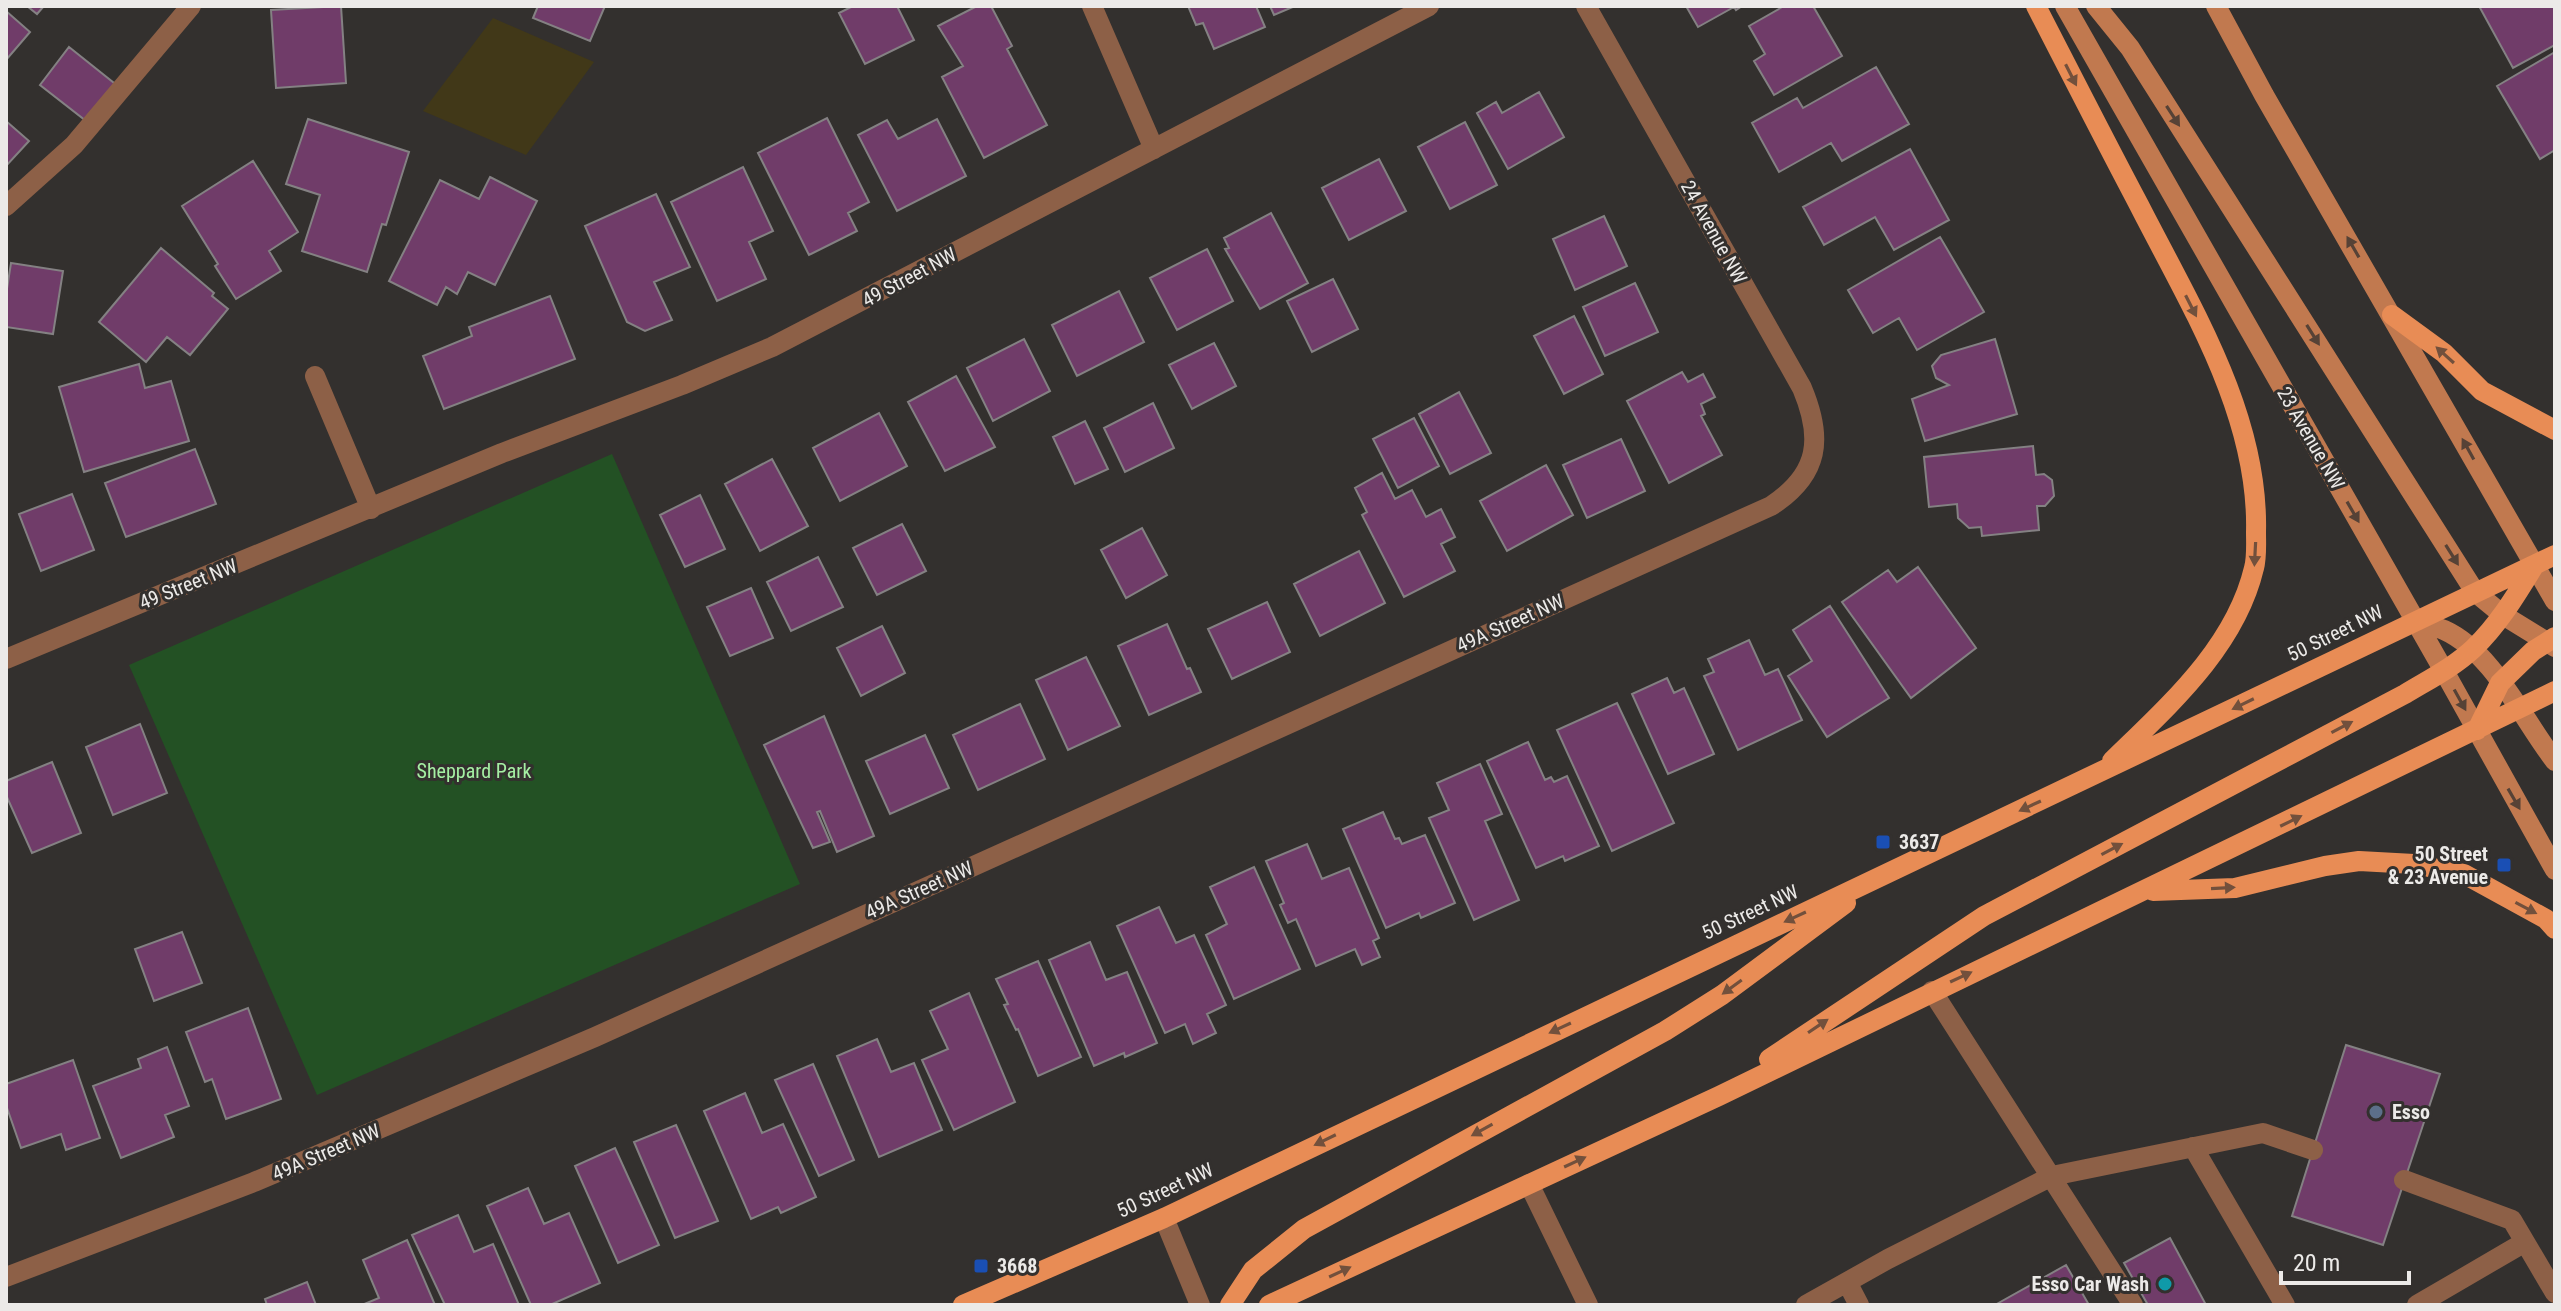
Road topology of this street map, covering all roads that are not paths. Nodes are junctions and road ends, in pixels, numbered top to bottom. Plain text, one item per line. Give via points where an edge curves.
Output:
1 (191, 6) edge
2 (1092, 6) edge
3 (1429, 6) edge
4 (1586, 6) edge
5 (2036, 6) edge
6 (2065, 6) edge
7 (2096, 6) edge
8 (2216, 6) edge
9 (1154, 149) junction
10 (6, 206) edge
11 (2392, 315) junction
12 (315, 376) dead end
13 (2555, 430) edge
14 (1809, 465) joint
15 (371, 509) junction
16 (2555, 555) edge
17 (2534, 566) junction
18 (2475, 592) junction
19 (2555, 601) edge
20 (2503, 615) junction
21 (2414, 622) junction
22 (2552, 642) edge
23 (2473, 649) junction
24 (6, 659) edge
25 (2444, 671) junction
26 (2500, 683) junction
27 (2555, 691) edge
28 (2520, 708) junction
29 (2477, 730) junction
30 (2555, 761) edge
31 (2101, 773) junction
32 (2555, 870) edge
33 (1885, 875) junction
34 (2145, 891) junction
35 (2555, 929) edge
36 (1932, 991) junction
37 (1707, 1101) junction
38 (2193, 1147) junction
39 (2313, 1150) dead end
40 (2052, 1176) junction
41 (2404, 1180) dead end
42 (1529, 1184) junction
43 (1164, 1218) junction
44 (2525, 1242) junction
45 (6, 1277) edge
46 (1847, 1282) junction
47 (2555, 1293) edge
48 (963, 1305) edge
49 (1200, 1305) edge
50 (1230, 1305) edge
51 (1269, 1305) edge
52 (1588, 1305) edge
53 (1806, 1305) edge
54 (1859, 1305) edge
55 (2133, 1305) edge
56 (2285, 1305) edge
57 (2417, 1305) edge

1 - 10 street via 74,145
2 - 9 street
3 - 9 street, 49 Street NW
4 - 14 street, 24 Avenue NW via 1802,388 1816,432
5 -> 31 main road via 2206,337 2241,422 2257,498 2255,565 2224,637 2184,691
6 -> 21 main road, 23 Avenue NW
7 -> 18 main road via 2138,61
11 -> 8 main road
9 - 15 street, 49 Street NW via 772,347
13 -> 11 main road via 2482,391 2444,353
17 -> 11 main road
12 - 15 street
14 - 45 street, 49A Street NW via 1789,495 1771,506 595,1037 254,1182
15 - 24 street, 49 Street NW
16 - 17 main road, 50 Street NW
17 - 18 main road, 50 Street NW
17 - 19 main road
17 - 20 main road
18 - 20 main road
18 - 21 main road, 50 Street NW
20 - 22 main road
20 - 23 main road
21 - 23 main road via 2444,630
21 - 25 main road, 23 Avenue NW
21 -> 31 main road, 50 Street NW
22 - 26 main road via 2533,651
23 - 25 main road
23 - 26 main road
25 -> 29 main road, 23 Avenue NW
37 -> 25 main road via 1984,916
26 - 28 main road
26 - 29 main road
27 - 28 main road
28 - 29 main road
28 - 30 main road
29 -> 32 main road, 23 Avenue NW
34 -> 29 main road
31 -> 33 main road, 50 Street NW
33 -> 43 main road, 50 Street NW
33 -> 50 main road via 1665,1031 1304,1229 1253,1270
34 -> 35 main road via 2235,888 2359,861 2414,864 2464,874
36 -> 34 main road
36 - 37 main road
36 - 40 street
42 -> 37 main road
38 - 39 street via 2263,1133
38 - 40 street
38 - 56 street
40 - 46 street
40 - 55 street
41 - 44 street via 2512,1220
51 -> 42 main road
42 - 52 street
43 - 48 main road, 50 Street NW
43 - 49 street
44 - 47 street
44 - 57 street
46 - 53 street
46 - 54 street

